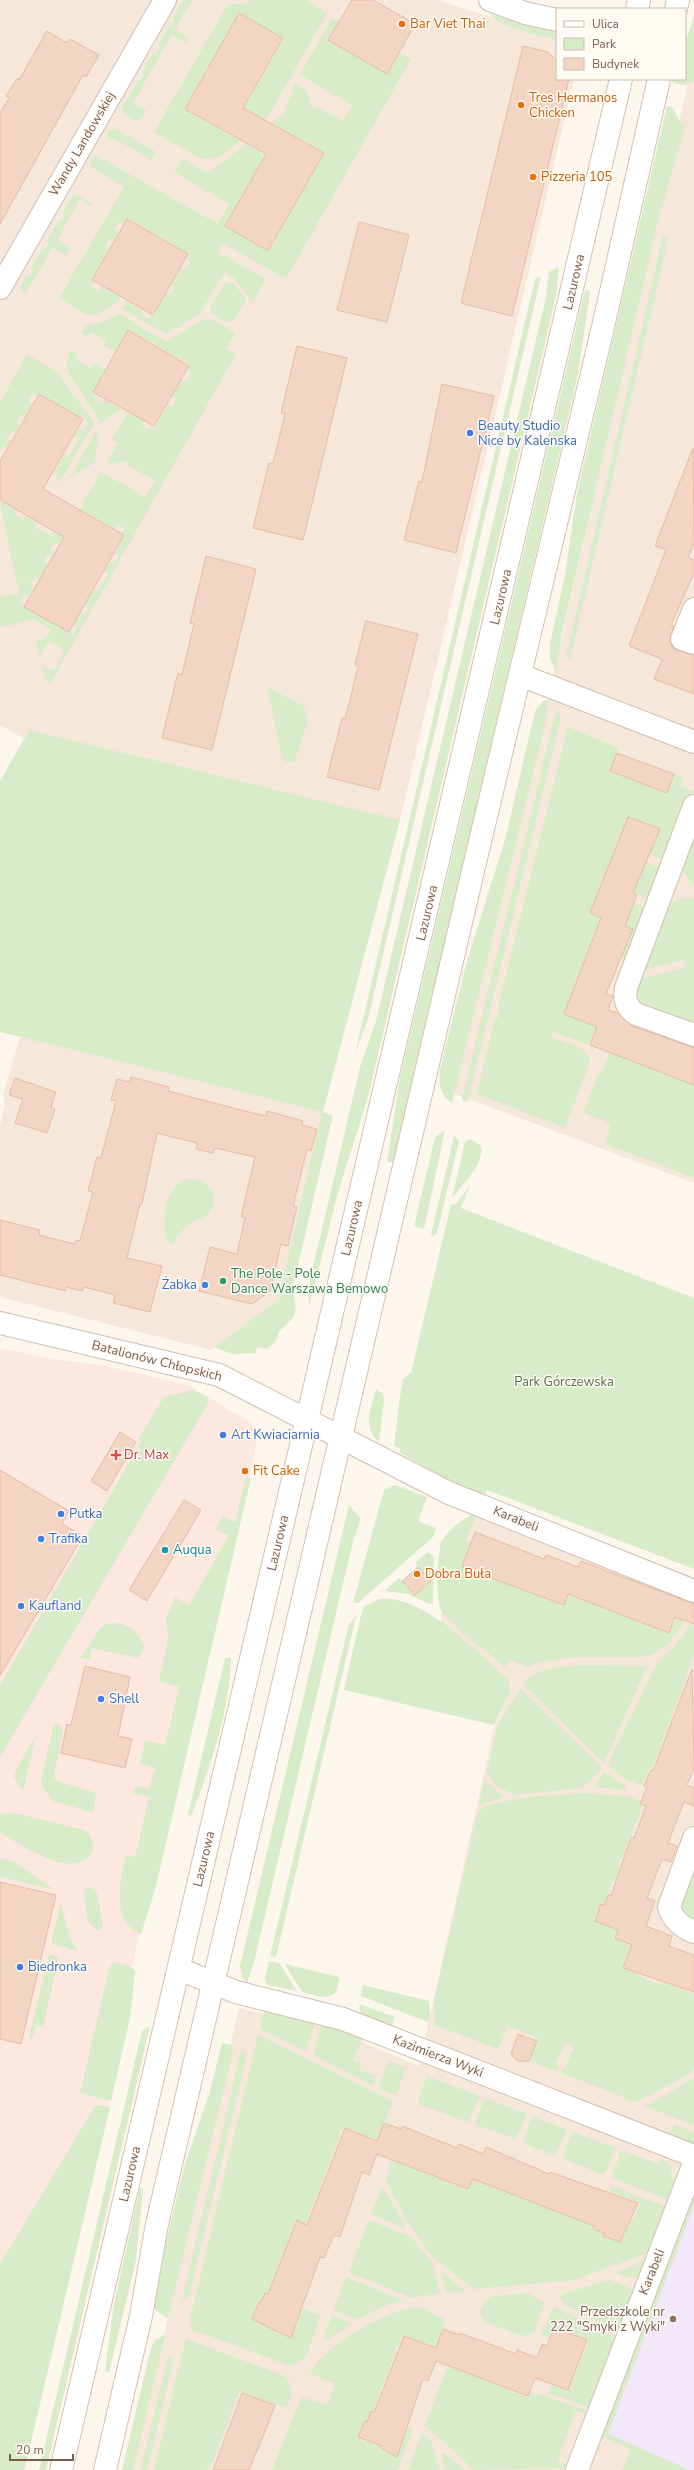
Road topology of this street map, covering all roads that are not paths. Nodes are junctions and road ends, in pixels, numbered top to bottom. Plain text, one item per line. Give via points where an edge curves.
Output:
1 (165, 0) edge
2 (490, 0) edge
3 (556, 20) edge
4 (621, 80) edge
5 (659, 80) edge
6 (0, 288) edge
7 (694, 609) edge
8 (694, 643) edge
9 (520, 675) junction
10 (694, 742) edge
11 (694, 806) edge
12 (694, 1035) edge
13 (0, 1323) edge
14 (307, 1420) junction
15 (342, 1437) junction
16 (694, 1591) edge
17 (694, 1838) edge
18 (694, 1932) edge
19 (179, 1969) junction
20 (214, 1984) junction
21 (694, 2156) edge
22 (694, 2163) edge
23 (61, 2470) edge
24 (105, 2470) edge
25 (577, 2470) edge

1 - 6 main road, Wandy Landowskiej
2 - 3 main road via 525,13
4 - 14 main road, Lazurowa
5 - 9 main road
7 - 8 main road via 682,639
9 - 10 main road
9 - 15 main road
11 - 12 main road via 626,988 625,999 629,1009 636,1014
13 - 14 main road, Batalionów Chłopskich via 219,1375
14 - 15 main road, Batalionów Chłopskich
14 - 19 main road, Lazurowa
15 - 16 main road, Karabeli via 449,1493
15 - 20 main road
17 - 18 main road via 669,1907 678,1924
19 - 20 main road, Kazimierza Wyki
19 - 23 main road, Lazurowa
20 - 21 main road, Kazimierza Wyki via 249,1996 343,2019
20 - 24 main road via 157,2224 141,2316
22 - 25 main road, Karabeli

